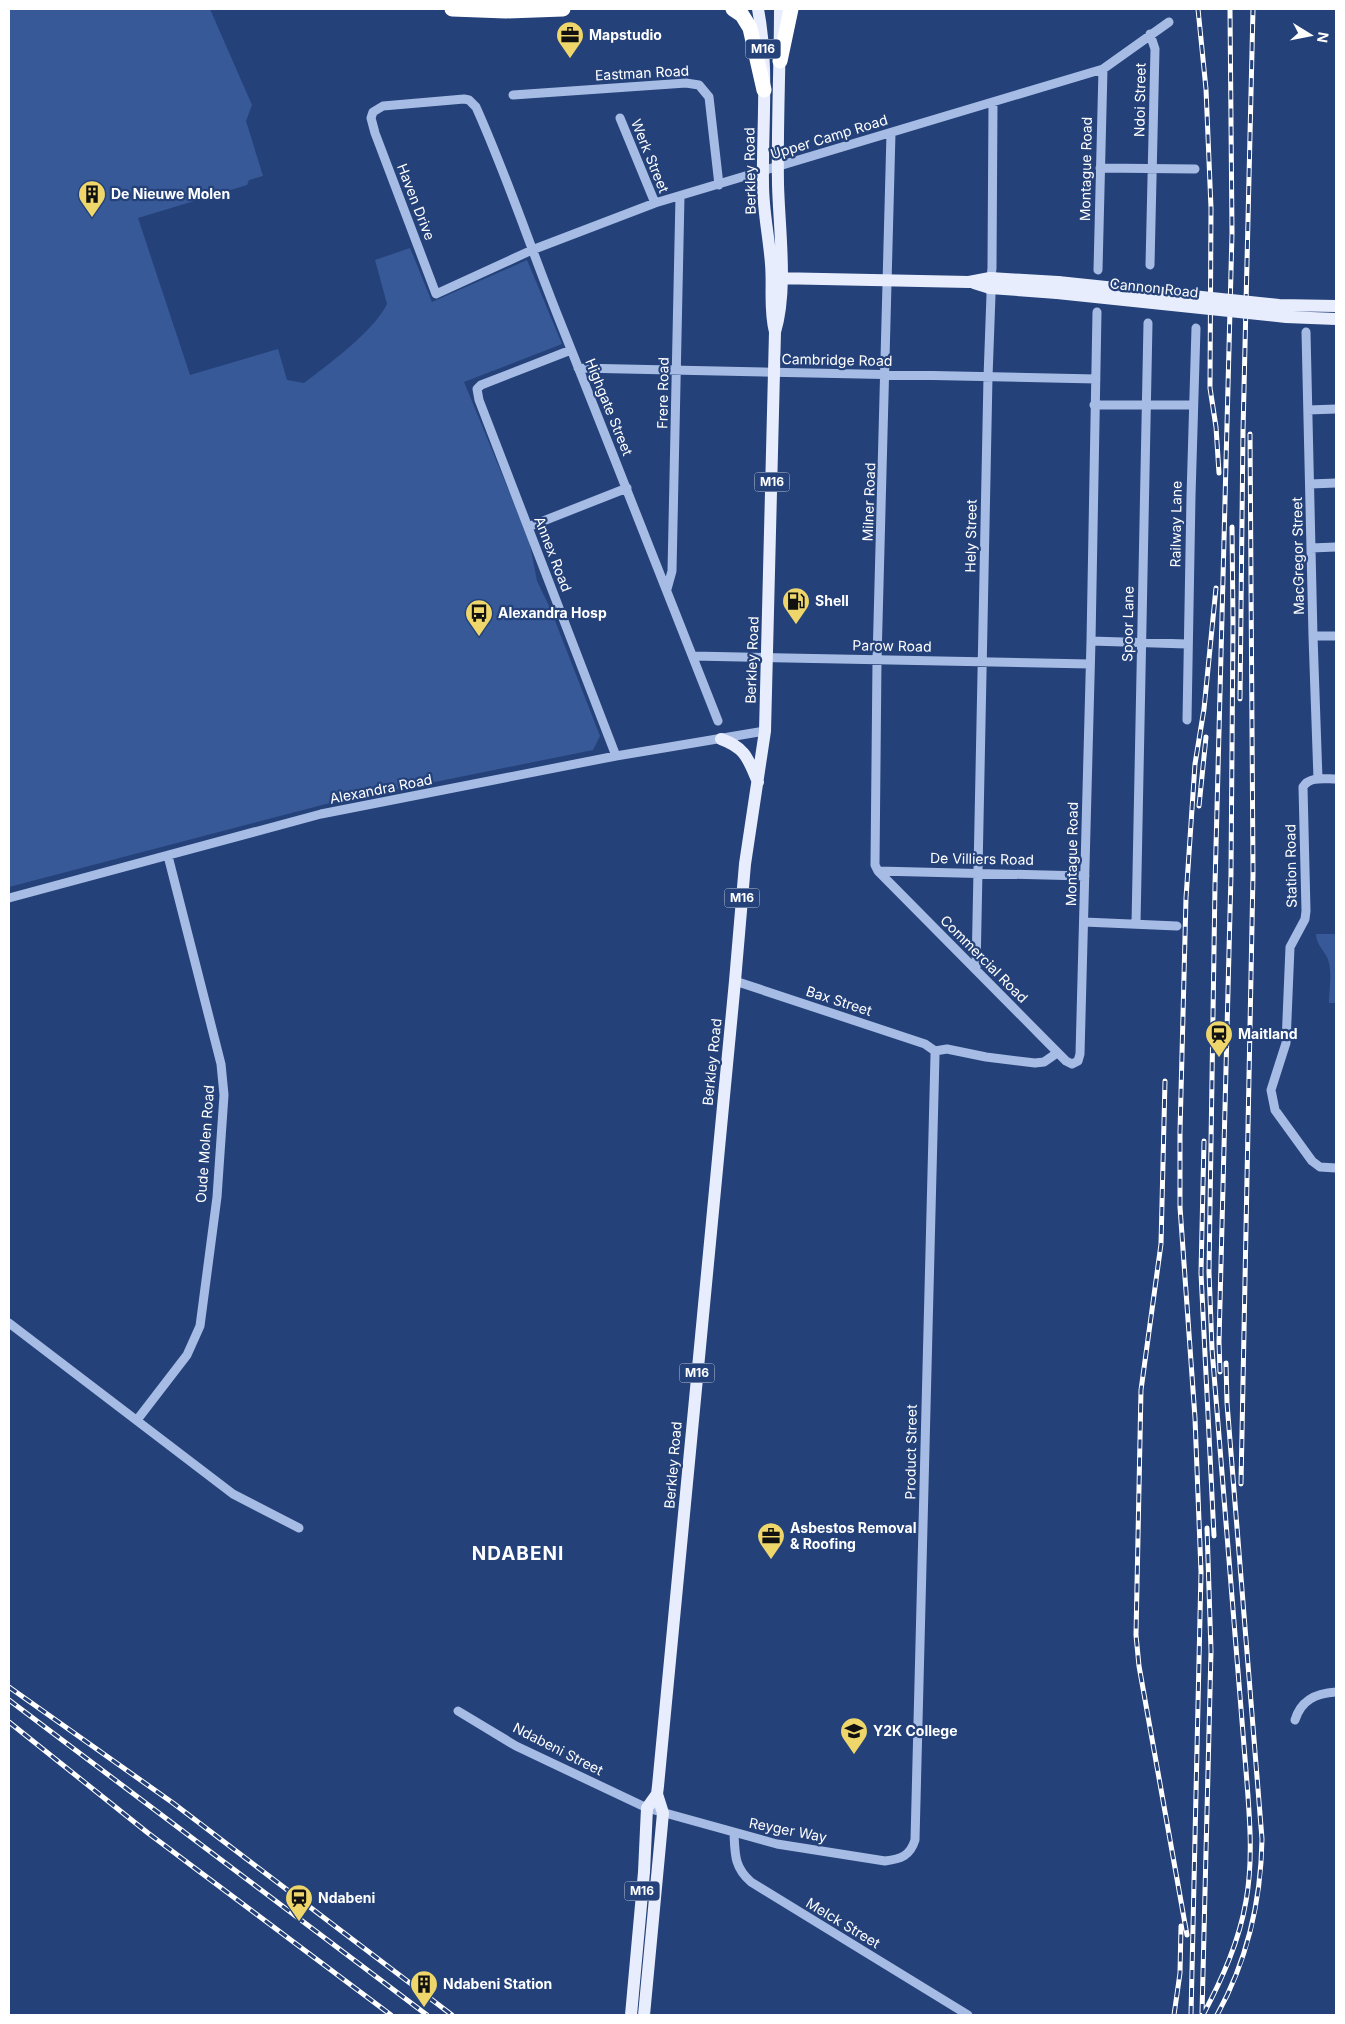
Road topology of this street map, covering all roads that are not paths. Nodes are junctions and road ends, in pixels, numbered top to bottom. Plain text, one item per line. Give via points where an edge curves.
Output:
1 (452, 9) edge
2 (563, 9) edge
3 (733, 9) edge
4 (758, 9) edge
5 (780, 9) edge
6 (791, 9) edge
7 (1169, 22) dead end
8 (1150, 34) junction
9 (780, 61) junction
10 (1103, 69) junction
11 (764, 90) junction
12 (513, 95) dead end
13 (993, 103) junction
14 (371, 118) joint
15 (620, 118) dead end
16 (891, 132) junction
17 (778, 166) junction
18 (1100, 168) junction
19 (1152, 169) junction
20 (1194, 169) dead end
21 (763, 171) junction
22 (719, 185) junction
23 (680, 196) junction
24 (655, 204) junction
25 (532, 250) junction
26 (1150, 265) dead end
27 (1098, 270) dead end
28 (776, 278) junction
29 (887, 280) junction
30 (990, 283) junction
31 (1058, 288) junction
32 (436, 294) joint
33 (1336, 306) edge
34 (1098, 312) dead end
35 (1336, 319) edge
36 (1148, 324) dead end
37 (1196, 328) dead end
38 (1306, 332) dead end
39 (572, 350) junction
40 (578, 368) junction
41 (677, 370) junction
42 (774, 372) junction
43 (886, 374) junction
44 (988, 377) junction
45 (1096, 379) junction
46 (1193, 404) junction
47 (1094, 405) junction
48 (1146, 406) junction
49 (1336, 409) edge
50 (1308, 410) junction
51 (1336, 483) edge
52 (1310, 484) junction
53 (627, 488) junction
54 (528, 527) junction
55 (1336, 547) edge
56 (1312, 548) junction
57 (667, 589) junction
58 (1313, 636) junction
59 (1336, 636) edge
60 (1091, 641) junction
61 (1141, 642) junction
62 (1188, 644) junction
63 (692, 656) junction
64 (768, 658) junction
65 (877, 660) junction
66 (982, 661) junction
67 (1090, 664) junction
68 (1187, 720) dead end
69 (718, 721) dead end
70 (764, 731) junction
71 (721, 739) junction
72 (616, 756) junction
73 (1318, 779) junction
74 (1336, 779) edge
75 (758, 782) junction
76 (168, 856) junction
77 (878, 871) junction
78 (977, 872) junction
79 (1085, 876) junction
80 (9, 898) edge
81 (1084, 922) junction
82 (1136, 924) junction
83 (1177, 926) dead end
84 (976, 970) junction
85 (735, 981) junction
86 (934, 1050) junction
87 (1057, 1053) junction
88 (1072, 1064) joint
89 (1336, 1168) edge
90 (9, 1323) edge
91 (137, 1420) junction
92 (299, 1528) dead end
93 (1336, 1692) edge
94 (458, 1711) dead end
95 (1295, 1720) dead end
96 (657, 1794) junction
97 (647, 1808) junction
98 (663, 1813) junction
99 (734, 1833) junction
100 (907, 1854) joint
101 (645, 1934) junction
102 (631, 2015) edge
103 (644, 2015) edge
104 (968, 2015) edge

1 - 2 highway
3 - 11 highway via 750,28
4 - 11 main road, Berkley Road / M16
5 - 9 main road, Berkley Road / M16
6 - 9 highway
7 - 8 street, Upper Camp Road
8 - 10 street, Upper Camp Road
8 - 19 street, Ndoi Street via 1155,49
9 - 17 main road, Berkley Road / M16
10 - 13 street, Upper Camp Road
10 - 18 street, Montague Road
11 - 21 main road, Berkley Road / M16
12 - 22 street, Eastman Road via 686,83 699,85 709,97
13 - 16 street, Upper Camp Road
13 - 30 street, Hely Street
14 - 25 street, Highgate Street via 373,112 384,106 464,99 473,103
14 - 32 street, Haven Drive
15 - 24 street, Werk Street
16 - 17 street, Upper Camp Road
16 - 29 street, Milner Road
17 - 21 street, Upper Camp Road
17 - 28 main road, Berkley Road / M16
18 - 19 street
18 - 27 street, Montague Road
19 - 20 street
19 - 26 street, Ndoi Street
21 - 22 street, Upper Camp Road
21 - 28 main road, Berkley Road / M16 via 764,212
22 - 23 street, Upper Camp Road
23 - 24 street, Upper Camp Road
23 - 41 street, Frere Road
24 - 25 street, Upper Camp Road
25 - 32 street, Upper Camp Road
25 - 39 street, Highgate Street
28 - 29 main road, Cannon Road
28 - 42 main road, Berkley Road / M16 via 780,316 775,332
29 - 30 main road, Cannon Road
29 - 43 street, Milner Road
30 - 31 main road, Cannon Road
30 - 44 street, Hely Street
31 - 33 main road, Cannon Road, bridge via 1278,305
31 - 35 main road, Cannon Road, bridge via 1286,317
34 - 45 street, Montague Road
36 - 48 street, Spoor Lane
37 - 46 street, Railway Lane
38 - 50 street, MacGregor Street
39 - 40 street, Highgate Street
39 - 54 street, Annex Road via 477,389
40 - 41 street, Cambridge Road
40 - 53 street, Highgate Street
41 - 42 street, Cambridge Road
41 - 57 street, Frere Road via 672,571
42 - 43 street, Cambridge Road
42 - 64 main road, Berkley Road / M16
43 - 44 street, Cambridge Road
43 - 65 street, Milner Road
44 - 45 street, Cambridge Road
44 - 66 street, Hely Street
45 - 47 street, Montague Road
46 - 48 street
46 - 62 street, Railway Lane
47 - 48 street
47 - 60 street, Montague Road
48 - 61 street, Spoor Lane
49 - 50 street
50 - 52 street, MacGregor Street
51 - 52 street
52 - 56 street, MacGregor Street
53 - 54 street
53 - 57 street, Highgate Street
54 - 72 street, Annex Road
55 - 56 street
56 - 58 street, MacGregor Street
57 - 63 street, Highgate Street
58 - 59 street
58 - 73 street, MacGregor Street
60 - 61 street
60 - 67 street, Montague Road
61 - 62 street
61 - 82 street, Spoor Lane
62 - 68 street, Railway Lane
63 - 64 street, Parow Road
63 - 69 street, Highgate Street
64 - 65 street, Parow Road
64 - 70 main road, Berkley Road / M16
65 - 66 street, Parow Road
65 - 77 street, Milner Road via 875,865
66 - 67 street, Parow Road
66 - 78 street, Hely Street
67 - 79 street, Montague Road
70 - 71 street, Alexandra Road
70 - 75 main road, Berkley Road / M16
71 - 72 street, Alexandra Road
71 - 75 main road via 742,750
72 - 76 street, Alexandra Road via 321,814
73 - 74 street
73 - 89 street, Station Road via 1308,780 1303,787 1306,911 1290,947 1286,1043 1271,1090 1275,1110 1312,1162 1320,1167
75 - 85 main road, Berkley Road / M16 via 745,864
76 - 80 street, Alexandra Road
76 - 91 street, Oude Molen Road via 221,1064 224,1095 216,1197 200,1326 187,1355
77 - 78 street, De Villiers Road
77 - 84 street, Commercial Road
78 - 79 street, De Villiers Road
78 - 84 street, Hely Street
79 - 81 street, Montague Road
81 - 82 street
81 - 88 street, Montague Road via 1080,1054 1078,1061
82 - 83 street
84 - 87 street, Commercial Road
85 - 86 street, Bax Street via 925,1044
85 - 96 main road, Berkley Road / M16
86 - 87 street via 947,1049 1035,1063 1044,1062
86 - 100 street, Product Street via 915,1840
87 - 88 street, Commercial Road
90 - 91 street
91 - 92 street via 233,1494
93 - 95 street via 1313,1696 1300,1708
94 - 97 street, Ndabeni Street via 516,1746
96 - 97 main road
96 - 98 main road, Berkley Road / M16
97 - 98 street, Ndabeni Street
97 - 101 main road, Berkley Road / M16
98 - 99 street, Reyger Way
98 - 101 main road, Berkley Road / M16
99 - 100 street, Reyger Way via 777,1844 886,1861 899,1860
99 - 104 street, Melck Street via 737,1865 751,1882
101 - 102 main road, Berkley Road / M16
101 - 103 main road, Berkley Road / M16

